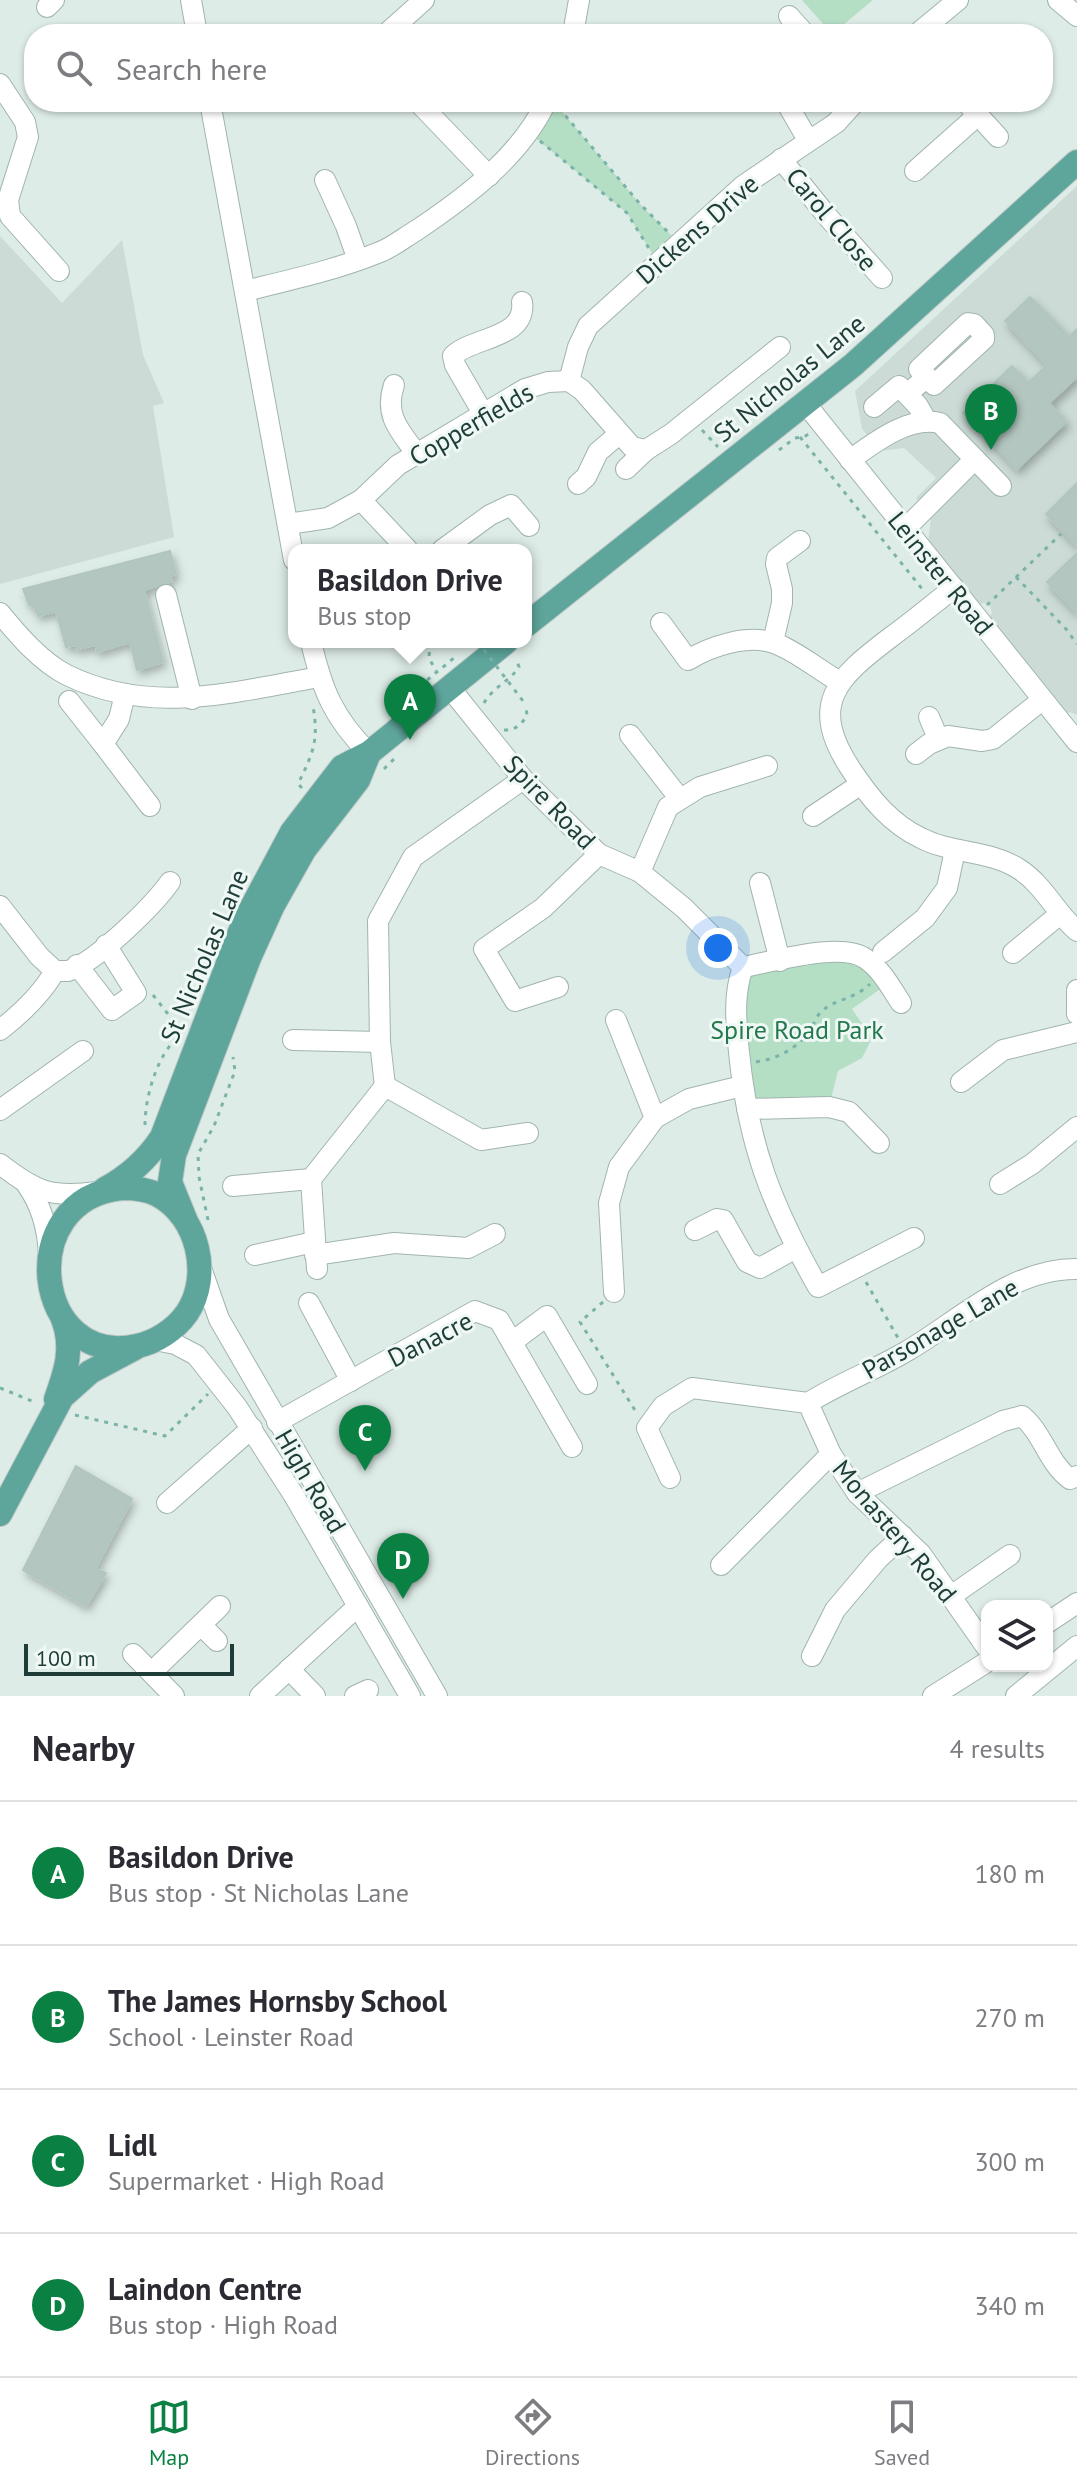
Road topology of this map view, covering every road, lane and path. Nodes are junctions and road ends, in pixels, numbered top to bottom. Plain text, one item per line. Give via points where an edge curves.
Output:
1 (191, 0) edge
2 (424, 0) edge
3 (579, 0) edge
4 (958, 0) edge
5 (1058, 0) edge
6 (789, 16) dead end
7 (1077, 16) edge
8 (195, 24) edge
9 (397, 24) edge
10 (575, 24) edge
11 (796, 24) edge
12 (929, 24) edge
13 (0, 84) edge
14 (212, 112) edge
15 (428, 112) edge
16 (539, 112) edge
17 (562, 112) edge
18 (792, 112) edge
19 (846, 112) edge
20 (968, 112) edge
21 (976, 112) edge
22 (527, 131) junction
23 (998, 137) dead end
24 (808, 140) junction
25 (781, 159) junction
26 (1077, 162) edge
27 (915, 171) dead end
28 (489, 176) junction
29 (325, 180) dead end
30 (679, 243) junction
31 (358, 260) junction
32 (657, 261) junction
33 (59, 271) dead end
34 (882, 278) dead end
35 (245, 291) junction
36 (522, 302) dead end
37 (780, 347) dead end
38 (927, 377) dead end
39 (569, 381) junction
40 (394, 385) dead end
41 (907, 394) junction
42 (805, 403) junction
43 (874, 407) dead end
44 (484, 415) junction
45 (926, 420) junction
46 (619, 434) junction
47 (800, 437) dead end
48 (646, 450) junction
49 (416, 453) junction
50 (975, 459) junction
51 (850, 460) junction
52 (626, 469) dead end
53 (578, 484) dead end
54 (1001, 486) dead end
55 (361, 500) junction
56 (288, 524) junction
57 (529, 526) dead end
58 (906, 528) junction
59 (1061, 534) dead end
60 (800, 541) dead end
61 (291, 544) edge
62 (402, 544) edge
63 (450, 544) edge
64 (1016, 577) junction
65 (954, 588) junction
66 (166, 595) dead end
67 (927, 596) dead end
68 (0, 613) edge
69 (976, 616) junction
70 (532, 620) edge
71 (661, 623) dead end
72 (773, 642) junction
73 (1077, 644) edge
74 (312, 648) edge
75 (430, 648) edge
76 (483, 648) edge
77 (510, 649) edge
78 (314, 678) junction
79 (443, 679) junction
80 (840, 682) junction
81 (125, 694) junction
82 (192, 699) junction
83 (1042, 700) junction
84 (69, 701) dead end
85 (482, 709) dead end
86 (929, 717) dead end
87 (493, 728) dead end
88 (630, 735) dead end
89 (938, 738) junction
90 (1077, 742) edge
91 (103, 744) junction
92 (369, 753) junction
93 (916, 754) dead end
94 (767, 766) dead end
95 (523, 779) junction
96 (861, 784) junction
97 (305, 790) dead end
98 (680, 799) junction
99 (150, 806) dead end
100 (813, 816) dead end
101 (955, 850) junction
102 (599, 854) junction
103 (640, 872) junction
104 (170, 882) dead end
105 (760, 883) dead end
106 (0, 906) edge
107 (1060, 914) junction
108 (1077, 931) edge
109 (106, 945) junction
110 (1013, 953) dead end
111 (780, 961) junction
112 (881, 962) junction
113 (77, 965) junction
114 (743, 967) junction
115 (55, 971) junction
116 (558, 987) dead end
117 (134, 990) junction
118 (1077, 990) edge
119 (901, 1003) dead end
120 (1077, 1014) edge
121 (616, 1020) dead end
122 (0, 1030) edge
123 (1077, 1032) edge
124 (293, 1040) dead end
125 (380, 1042) junction
126 (83, 1051) dead end
127 (740, 1065) junction
128 (961, 1082) dead end
129 (385, 1086) junction
130 (742, 1086) junction
131 (747, 1109) junction
132 (0, 1110) edge
133 (655, 1118) junction
134 (1077, 1127) edge
135 (528, 1133) dead end
136 (141, 1134) dead end
137 (879, 1143) dead end
138 (0, 1164) edge
139 (311, 1179) junction
140 (1000, 1184) dead end
141 (27, 1185) junction
142 (233, 1186) dead end
143 (101, 1191) junction
144 (185, 1219) junction
145 (695, 1230) dead end
146 (495, 1234) dead end
147 (914, 1238) dead end
148 (796, 1248) junction
149 (255, 1255) dead end
150 (316, 1255) junction
151 (49, 1260) junction
152 (199, 1261) junction
153 (859, 1268) junction
154 (1077, 1269) edge
155 (614, 1292) joint
156 (309, 1303) dead end
157 (62, 1319) junction
158 (151, 1342) junction
159 (512, 1342) junction
160 (906, 1352) junction
161 (351, 1381) junction
162 (587, 1384) dead end
163 (0, 1388) edge
164 (209, 1393) dead end
165 (808, 1403) junction
166 (53, 1409) junction
167 (277, 1422) junction
168 (252, 1428) junction
169 (647, 1428) junction
170 (572, 1447) dead end
171 (831, 1454) junction
172 (1068, 1473) edge
173 (670, 1478) dead end
174 (857, 1493) junction
175 (167, 1503) dead end
176 (0, 1514) edge
177 (903, 1536) junction
178 (1010, 1555) dead end
179 (721, 1565) dead end
180 (951, 1596) junction
181 (1077, 1603) edge
182 (220, 1606) dead end
183 (358, 1606) junction
184 (1053, 1619) edge
185 (202, 1626) junction
186 (981, 1639) edge
187 (217, 1641) dead end
188 (1077, 1646) edge
189 (133, 1654) dead end
190 (812, 1656) dead end
191 (981, 1666) edge
192 (289, 1669) junction
193 (152, 1672) junction
194 (174, 1696) edge
195 (260, 1696) edge
196 (315, 1696) edge
197 (410, 1696) edge
198 (437, 1696) edge
199 (933, 1696) edge
200 (1016, 1696) edge

1 - 8 street
2 - 9 street
3 - 10 street
4 - 12 street
5 - 7 street
6 - 11 street
13 - 33 street via 25,122 28,137 8,200 10,216
14 - 35 street
15 - 28 street
16 - 22 street
17 - 30 path
18 - 24 street
19 - 24 street, Dickens Drive
20 - 27 street
21 - 23 street
22 - 28 street
22 - 32 path via 627,213
24 - 25 street, Dickens Drive
25 - 30 street, Dickens Drive
25 - 34 street, Carol Close
26 - 42 main road, St Nicholas Lane
28 - 31 street via 384,251
29 - 31 street
30 - 32 street, Dickens Drive
31 - 35 street
32 - 39 street, Dickens Drive via 588,326
35 - 56 street
36 - 44 street via 519,319 503,333 453,356
37 - 48 street
38 - 41 street
39 - 44 street, Copperfields via 525,389
39 - 46 street, Copperfields
40 - 49 street via 390,413
41 - 43 street via 899,386
41 - 45 street
42 - 51 street, Leinster Road
42 - 70 main road, St Nicholas Lane
44 - 49 street, Copperfields
45 - 50 street via 940,423
45 - 51 street via 889,434
46 - 48 street, Copperfields via 632,447
46 - 53 street via 598,452
47 - 67 path
48 - 52 street
49 - 55 street, Copperfields
50 - 54 street
50 - 58 street
51 - 58 street, Leinster Road
55 - 56 street, Copperfields via 328,518
55 - 62 street
56 - 61 street
57 - 63 street via 511,505
58 - 65 street, Leinster Road
59 - 64 path
60 - 72 street via 777,558 782,603
64 - 69 path
64 - 73 path
65 - 69 street, Leinster Road
65 - 80 street
66 - 82 street
68 - 81 street via 23,641 65,675
69 - 83 street, Leinster Road
71 - 72 street via 688,660 734,642
72 - 80 street
74 - 78 street
75 - 79 path via 429,658
76 - 87 path, bridge via 526,705 527,716 520,725
77 - 79 main road, St Nicholas Lane
77 - 85 path via 519,667 484,700
78 - 82 street
78 - 92 street
78 - 97 path via 314,751 298,784
79 - 92 main road, St Nicholas Lane
79 - 95 street, Spire Road
80 - 96 street via 830,729
81 - 82 street
81 - 91 street via 119,719
83 - 89 street via 993,739
83 - 90 street, Leinster Road
84 - 91 street
86 - 89 street
88 - 98 street
89 - 93 street
91 - 99 street
92 - 143 main road, St Nicholas Lane via 342,767 292,832 243,924 162,1137 132,1173
92 - 144 main road, St Nicholas Lane via 358,780 304,850 249,958 174,1155 170,1182
94 - 98 street via 700,787
95 - 102 street, Spire Road
95 - 125 street via 413,857 378,921
96 - 100 street
96 - 101 street via 901,827
98 - 103 street via 668,807
101 - 107 street via 1015,866 1029,875
101 - 112 street via 947,888
102 - 103 street, Spire Road
102 - 116 street via 543,908 484,949 515,1001
103 - 114 street, Spire Road
104 - 109 street
105 - 111 street
106 - 115 street
107 - 108 street
107 - 110 street
109 - 113 street
109 - 117 street
111 - 112 street via 844,951
111 - 114 street
112 - 119 street
112 - 127 path via 858,995 822,1011 787,1052
113 - 115 street
113 - 117 street via 112,1010
114 - 127 street via 735,988
115 - 122 street via 22,1013
117 - 136 path via 144,983 185,1031 169,1044 160,1064
118 - 120 street
121 - 133 street
123 - 128 street via 1003,1050
124 - 125 street
125 - 129 street
126 - 132 street
127 - 130 street
129 - 135 street via 481,1140
129 - 139 street
130 - 131 street
130 - 133 street via 689,1099
131 - 137 street via 829,1107 849,1112
131 - 148 street via 760,1167
133 - 155 street via 619,1167 609,1203
134 - 140 street
138 - 141 street
139 - 142 street
139 - 150 street
141 - 143 street via 55,1195
141 - 151 street via 43,1218
143 - 144 main road via 139,1188 167,1200
143 - 151 main road via 65,1218
144 - 152 main road
145 - 148 street via 720,1218 747,1262 760,1268
146 - 150 street via 468,1248 394,1243
147 - 153 street
148 - 153 street via 818,1287
149 - 150 street
151 - 157 main road via 51,1291
152 - 158 main road via 190,1309
152 - 167 street, High Road via 219,1319
153 - 160 path
154 - 160 street, Parsonage Lane via 1031,1275
155 - 169 path via 580,1322
156 - 161 street
157 - 158 main road via 102,1345
157 - 166 main road via 69,1354
158 - 166 main road via 90,1372
158 - 168 street, High Road via 175,1344 196,1355
159 - 161 street, Danacre via 499,1320 475,1311
159 - 162 street via 547,1316
159 - 170 street, Danacre
160 - 165 street, Parsonage Lane
161 - 167 street, Danacre
163 - 166 path
164 - 166 path via 165,1436
165 - 169 street via 692,1388 663,1406
165 - 171 street, Monastery Road
166 - 176 main road
167 - 198 street, High Road
168 - 175 street
168 - 183 street, High Road
169 - 173 street
171 - 174 street, Monastery Road
171 - 179 street
172 - 174 street via 1022,1416
174 - 177 street, Monastery Road
177 - 180 street, Monastery Road
177 - 190 street via 835,1610
178 - 180 street
180 - 186 street, Monastery Road
181 - 184 street
182 - 185 street
183 - 192 street
183 - 197 street, High Road
185 - 187 street
185 - 193 street
188 - 200 street
189 - 193 street
191 - 199 street
192 - 195 street
192 - 196 street
193 - 194 street

